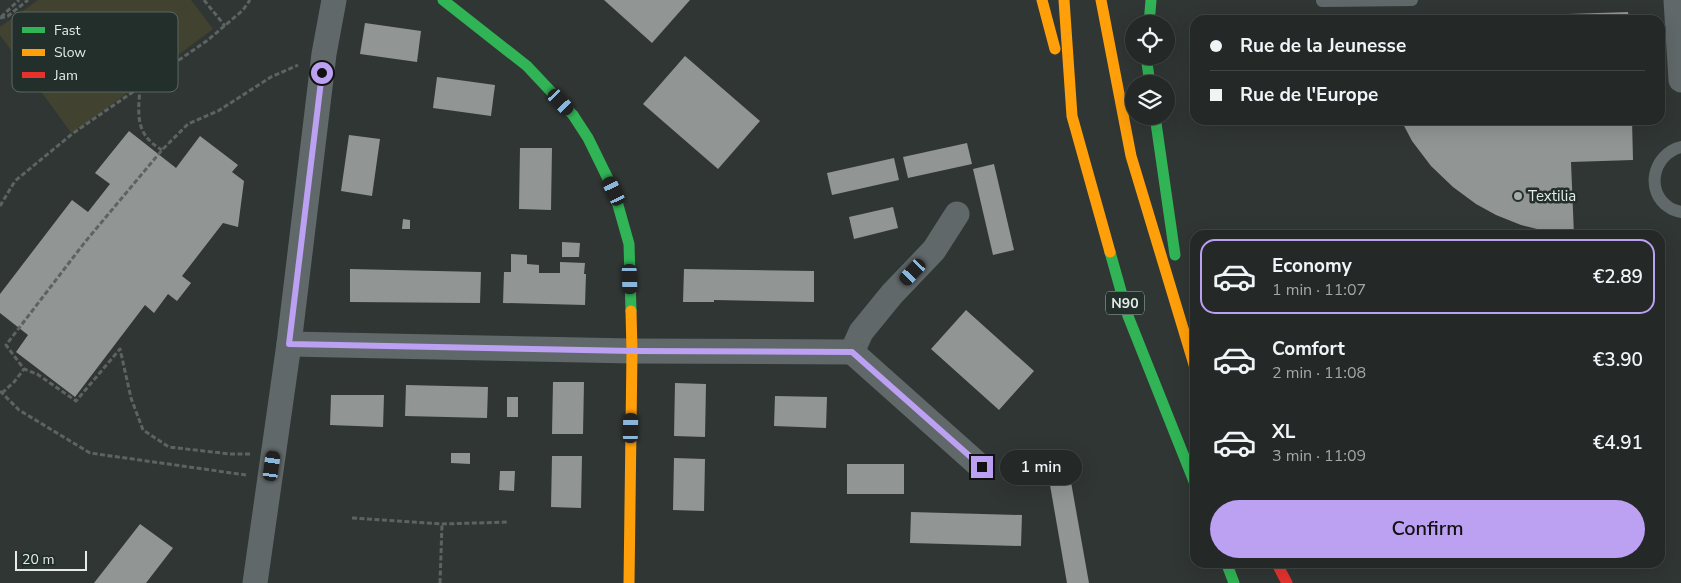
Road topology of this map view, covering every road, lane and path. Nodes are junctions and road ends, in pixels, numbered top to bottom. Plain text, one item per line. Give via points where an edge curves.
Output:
1 (19, 0) edge
2 (28, 0) edge
3 (204, 0) edge
4 (250, 0) edge
5 (334, 0) edge
6 (443, 0) edge
7 (1042, 0) edge
8 (1064, 0) edge
9 (1102, 0) edge
10 (1151, 0) edge
11 (1412, 0) edge
12 (1676, 0) edge
13 (1322, 1) dead end
14 (13, 12) edge
15 (12, 13) edge
16 (1150, 15) edge
17 (0, 18) edge
18 (225, 26) junction
19 (324, 54) junction
20 (178, 61) edge
21 (1681, 80) edge
22 (133, 92) edge
23 (140, 92) edge
24 (1072, 116) junction
25 (1156, 125) edge
26 (1681, 147) edge
27 (162, 150) junction
28 (0, 206) edge
29 (1681, 212) edge
30 (957, 214) dead end
31 (289, 344) junction
32 (1189, 350) junction
33 (632, 351) junction
34 (852, 352) junction
35 (1190, 353) edge
36 (24, 369) junction
37 (1, 392) edge
38 (274, 453) junction
39 (982, 467) dead end
40 (1190, 471) edge
41 (270, 478) junction
42 (352, 518) dead end
43 (509, 522) dead end
44 (442, 524) junction
45 (1228, 568) edge
46 (1279, 568) edge
47 (255, 583) edge
48 (440, 583) edge
49 (629, 583) edge
50 (1234, 583) edge
51 (1287, 583) edge

1 - 17 path
2 - 14 path
3 - 18 path
4 - 18 path via 244,10
5 - 19 street
6 - 33 main road via 527,66 573,115 588,138 614,191 629,244
7 - 24 main road
8 - 24 main road, N90
9 - 32 main road via 1131,156
10 - 16 main road
11 - 13 lane
12 - 21 street
15 - 17 path
18 - 20 path
19 - 27 path via 271,77 218,111 188,124
19 - 31 street
22 - 28 path via 72,134 15,181
23 - 27 path via 138,110 142,131
24 - 40 main road, N90 via 1128,316
25 - 32 main road
26 - 29 lane via 1664,156 1654,176 1654,187 1662,201
27 - 36 path via 85,242 6,345
30 - 34 street via 934,250 861,332
31 - 33 street
31 - 38 street
32 - 35 main road
33 - 34 street
33 - 49 main road
34 - 39 street
36 - 37 path
36 - 38 path via 37,374 76,401 120,349 131,398 143,430 169,447 230,454
37 - 41 path via 19,410 90,453
38 - 41 street
41 - 47 street
42 - 44 path
43 - 44 path
44 - 48 path
45 - 50 main road
46 - 51 main road

